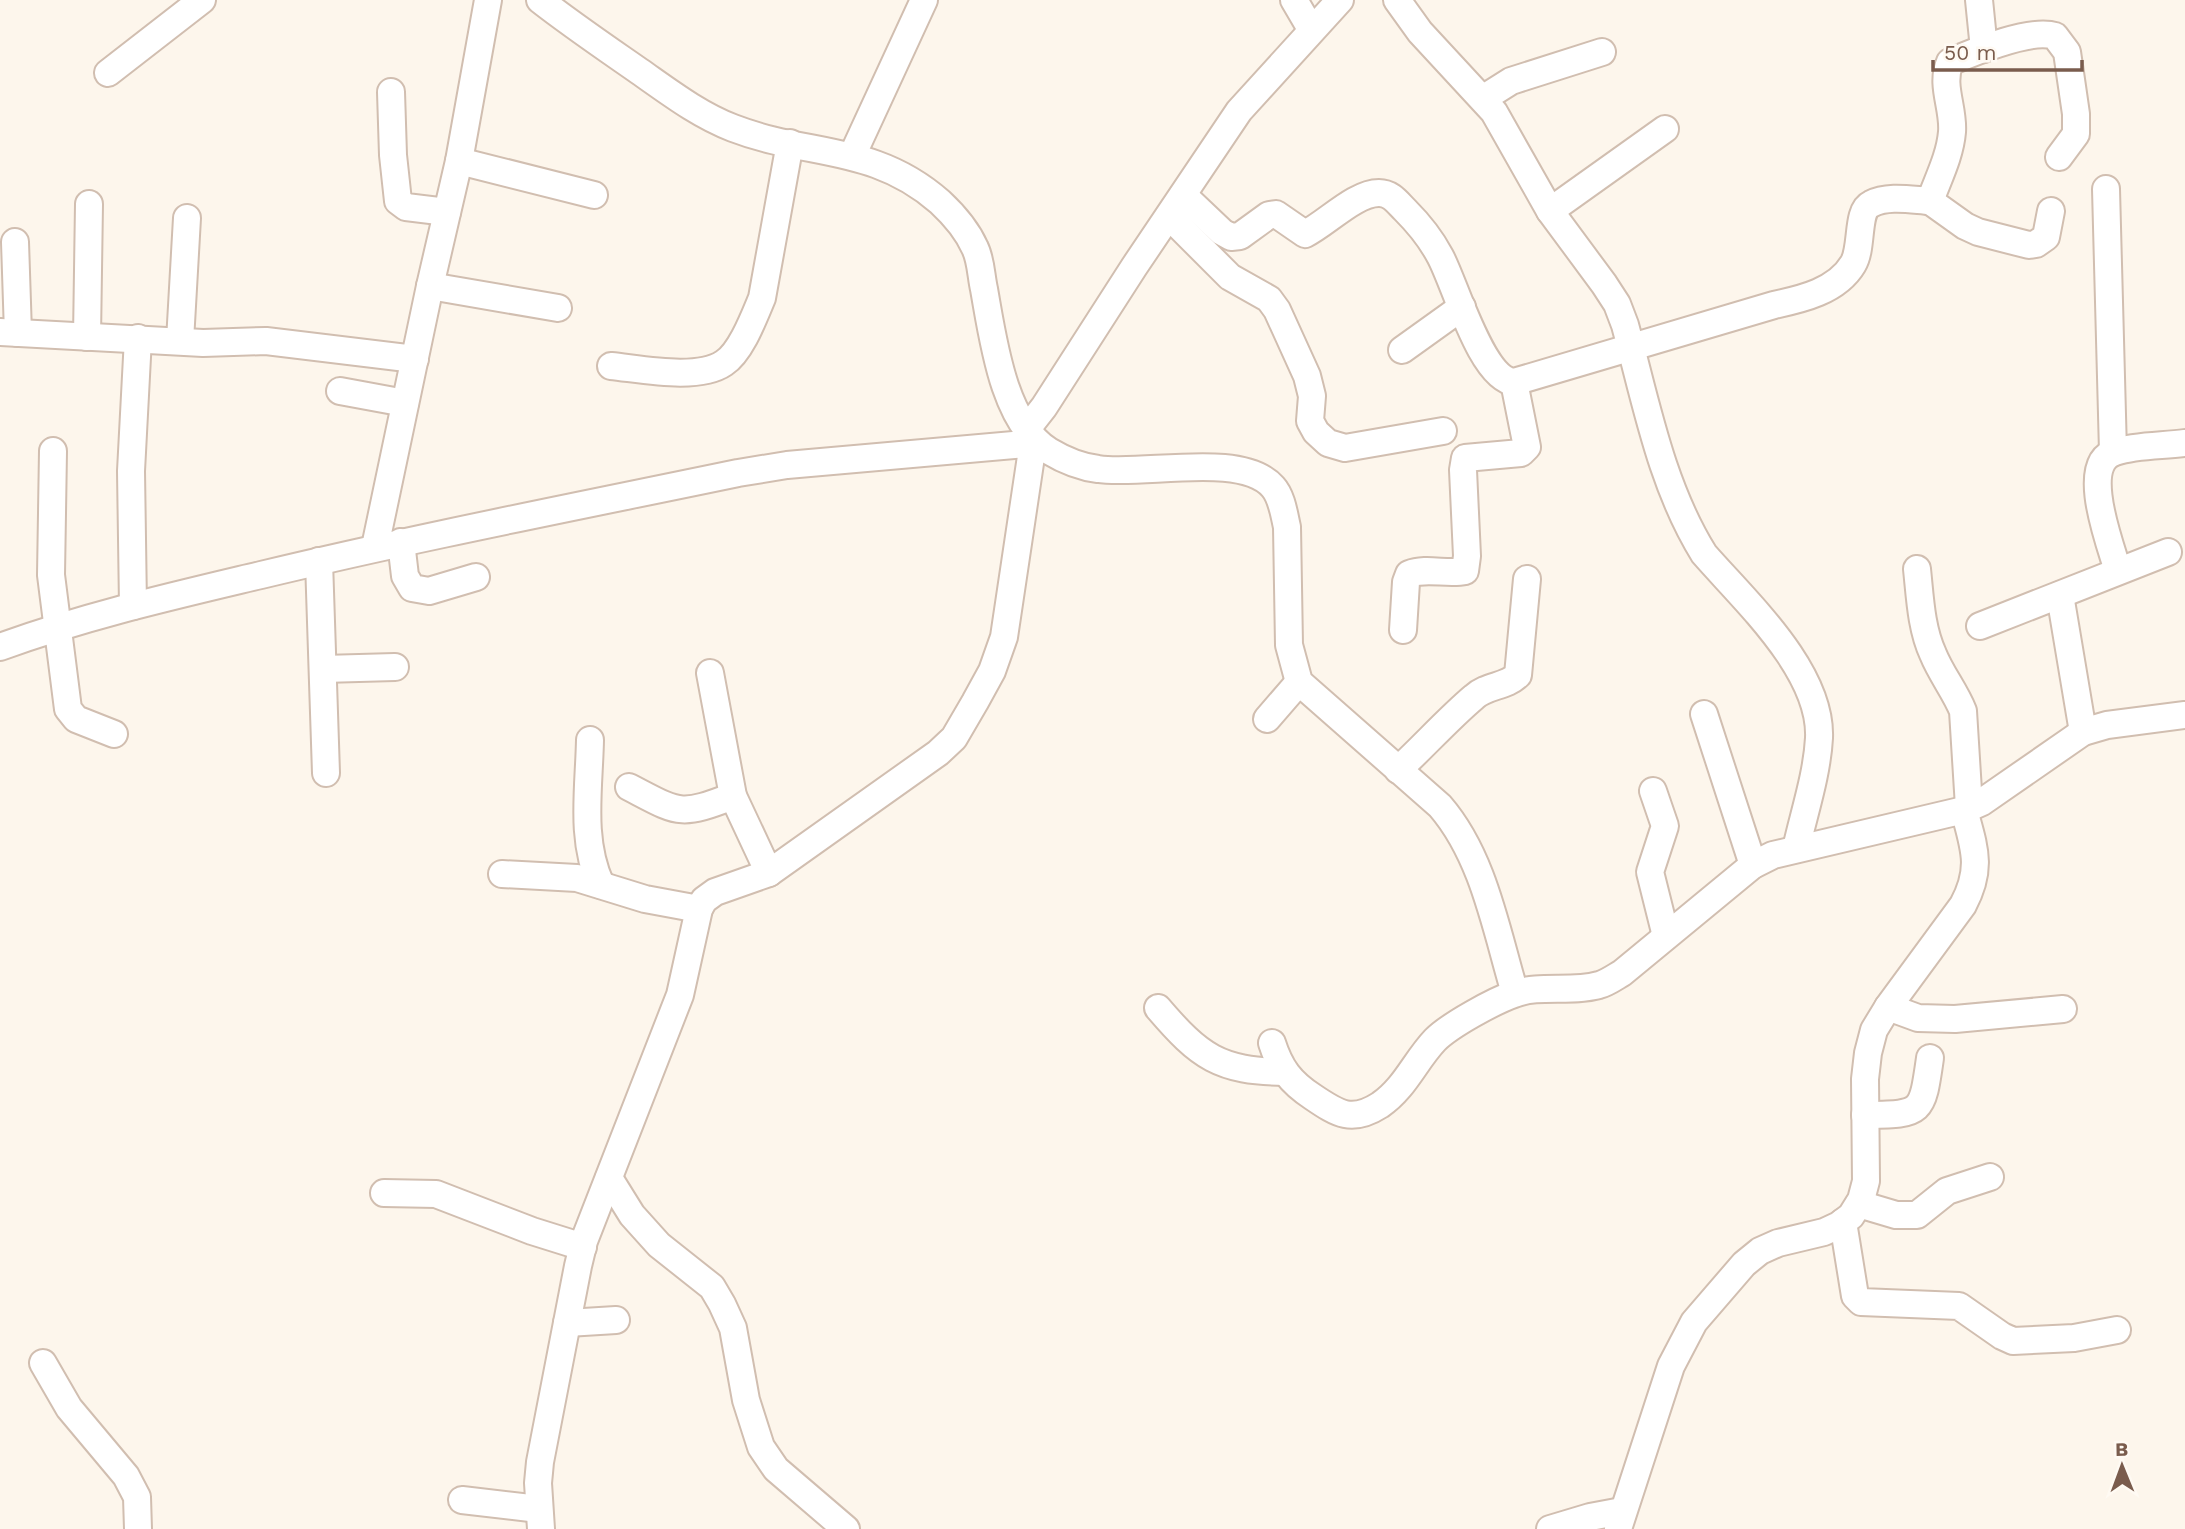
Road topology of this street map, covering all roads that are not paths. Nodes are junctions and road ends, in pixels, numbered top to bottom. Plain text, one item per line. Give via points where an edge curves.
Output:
1 (202, 0) edge
2 (488, 0) edge
3 (540, 0) edge
4 (924, 0) edge
5 (1294, 0) edge
6 (1340, 0) edge
7 (1397, 0) edge
8 (1979, 0) edge
9 (1311, 29) junction
10 (1984, 49) junction
11 (1602, 52) dead end
12 (108, 73) dead end
13 (391, 92) dead end
14 (1484, 98) junction
15 (1665, 129) dead end
16 (790, 143) junction
17 (852, 156) junction
18 (2059, 158) dead end
19 (459, 161) junction
20 (2106, 189) dead end
21 (594, 195) dead end
22 (1930, 201) junction
23 (89, 204) dead end
24 (1176, 205) junction
25 (1550, 211) junction
26 (2051, 211) dead end
27 (447, 212) junction
28 (187, 218) dead end
29 (15, 242) dead end
30 (430, 286) junction
31 (1462, 307) junction
32 (558, 308) dead end
33 (9, 332) edge
34 (87, 337) junction
35 (138, 338) junction
36 (180, 341) junction
37 (1631, 348) junction
38 (1402, 350) dead end
39 (415, 359) junction
40 (611, 366) dead end
41 (1514, 382) junction
42 (340, 391) dead end
43 (405, 403) junction
44 (1443, 431) dead end
45 (1032, 439) junction
46 (2185, 443) edge
47 (53, 451) dead end
48 (2113, 452) junction
49 (401, 542) junction
50 (375, 547) junction
51 (2168, 552) dead end
52 (319, 561) junction
53 (1917, 569) dead end
54 (2118, 571) junction
55 (476, 577) dead end
56 (1527, 579) dead end
57 (2060, 595) junction
58 (133, 606) junction
59 (57, 626) junction
60 (1980, 626) dead end
61 (1403, 630) dead end
62 (0, 647) edge
63 (395, 667) dead end
64 (323, 669) junction
65 (710, 673) dead end
66 (1299, 682) junction
67 (1704, 715) dead end
68 (2185, 715) edge
69 (1267, 719) dead end
70 (2084, 732) junction
71 (114, 734) dead end
72 (590, 740) dead end
73 (1398, 770) junction
74 (326, 773) dead end
75 (629, 787) dead end
76 (1653, 791) dead end
77 (733, 796) junction
78 (1966, 809) junction
79 (1796, 849) junction
80 (1753, 865) junction
81 (769, 873) junction
82 (502, 874) dead end
83 (601, 886) junction
84 (699, 909) junction
85 (1666, 936) junction
86 (1515, 993) junction
87 (1888, 1007) junction
88 (1158, 1008) dead end
89 (2063, 1009) dead end
90 (1272, 1043) dead end
91 (1930, 1058) dead end
92 (1285, 1072) junction
93 (1865, 1115) junction
94 (1990, 1177) dead end
95 (609, 1178) junction
96 (384, 1193) dead end
97 (1851, 1213) junction
98 (583, 1247) junction
99 (616, 1320) dead end
100 (567, 1323) junction
101 (2117, 1330) dead end
102 (43, 1363) dead end
103 (463, 1500) dead end
104 (540, 1519) edge
105 (1620, 1521) edge
106 (138, 1529) edge
107 (846, 1529) edge
108 (1550, 1529) edge

1 - 12 street
2 - 19 street
3 - 16 street via 712,119
4 - 17 street
5 - 9 street
6 - 9 street
7 - 14 street via 1420,32
8 - 10 street
9 - 24 street via 1239,111
10 - 18 street via 2041,34 2055,36 2063,45 2073,89 2076,135
10 - 22 street via 1950,62 1946,71 1952,131
11 - 14 street via 1511,81
13 - 27 street via 398,201 406,207
14 - 25 street
15 - 25 street
16 - 17 street
16 - 40 street via 762,298 734,351 724,363 709,370 672,373
17 - 45 street via 919,186 964,228 977,250 1002,378
19 - 21 street
19 - 27 street
20 - 48 street
22 - 26 street via 1978,232 2029,245 2046,236
22 - 37 street via 1871,203 1865,208 1853,264 1819,292
23 - 34 street
24 - 31 street via 1231,237 1240,236 1269,215 1283,218 1306,234 1364,196 1391,195 1421,226 1441,257
24 - 44 street via 1230,277 1269,299 1277,310 1307,376 1312,396 1310,421 1328,443 1345,448
24 - 45 street via 1044,407
25 - 37 street via 1617,304
27 - 30 street
28 - 36 street
29 - 33 street
30 - 32 street
30 - 39 street
31 - 38 street
31 - 41 street via 1479,348 1498,373
33 - 34 street
34 - 35 street
35 - 36 street
35 - 58 street via 131,471
36 - 39 street via 266,341
37 - 41 street
37 - 79 street via 1667,477 1694,539 1782,643 1816,709 1815,769
39 - 43 street
41 - 61 street via 1527,447 1521,453 1465,457 1465,571 1409,574
42 - 43 street
43 - 50 street
45 - 49 street via 787,465
45 - 66 street via 1070,461 1101,470 1228,468 1253,473 1273,487 1287,527 1289,645
45 - 81 street via 1004,637 992,671 954,738
46 - 48 street
47 - 59 street via 51,575
48 - 54 street via 2096,474
49 - 50 street
49 - 55 street via 405,576 412,588 429,591
50 - 52 street
51 - 54 street
52 - 58 street
52 - 64 street
53 - 78 street via 1932,652 1963,711
54 - 57 street
56 - 73 street via 1518,675 1474,696
57 - 60 street
57 - 70 street
58 - 59 street
59 - 62 street
59 - 71 street via 68,709 76,719
63 - 64 street
64 - 74 street
65 - 77 street
66 - 69 street
66 - 73 street
67 - 80 street
68 - 70 street
70 - 78 street
72 - 83 street via 587,831
73 - 86 street via 1440,806 1469,850
75 - 77 street via 680,811 700,809
76 - 85 street via 1665,826 1650,872
77 - 81 street
78 - 79 street
78 - 87 street via 1975,851 1972,889
79 - 80 street
80 - 85 street
81 - 84 street via 715,892
82 - 83 street via 559,875
83 - 84 street
84 - 95 street via 680,995
85 - 86 street via 1602,985
86 - 92 street via 1448,1029 1392,1096 1367,1114 1331,1110
87 - 89 street via 1918,1018 1955,1020
87 - 93 street via 1874,1030 1868,1053
88 - 92 street via 1185,1040 1224,1065 1253,1072
90 - 92 street
91 - 93 street via 1920,1106 1897,1114
93 - 97 street via 1866,1181
94 - 97 street via 1947,1191 1917,1215
95 - 98 street
95 - 107 street via 632,1215 659,1245 712,1287 722,1304 733,1328 761,1447 776,1469
96 - 98 street via 436,1195
97 - 101 street via 1855,1296 1861,1302 1959,1306 2013,1341
97 - 105 street via 1824,1232 1760,1251 1693,1322 1671,1366
98 - 100 street
99 - 100 street
100 - 104 street via 540,1462
102 - 106 street via 69,1408 126,1476 137,1497
103 - 104 street
105 - 108 street via 1590,1517

